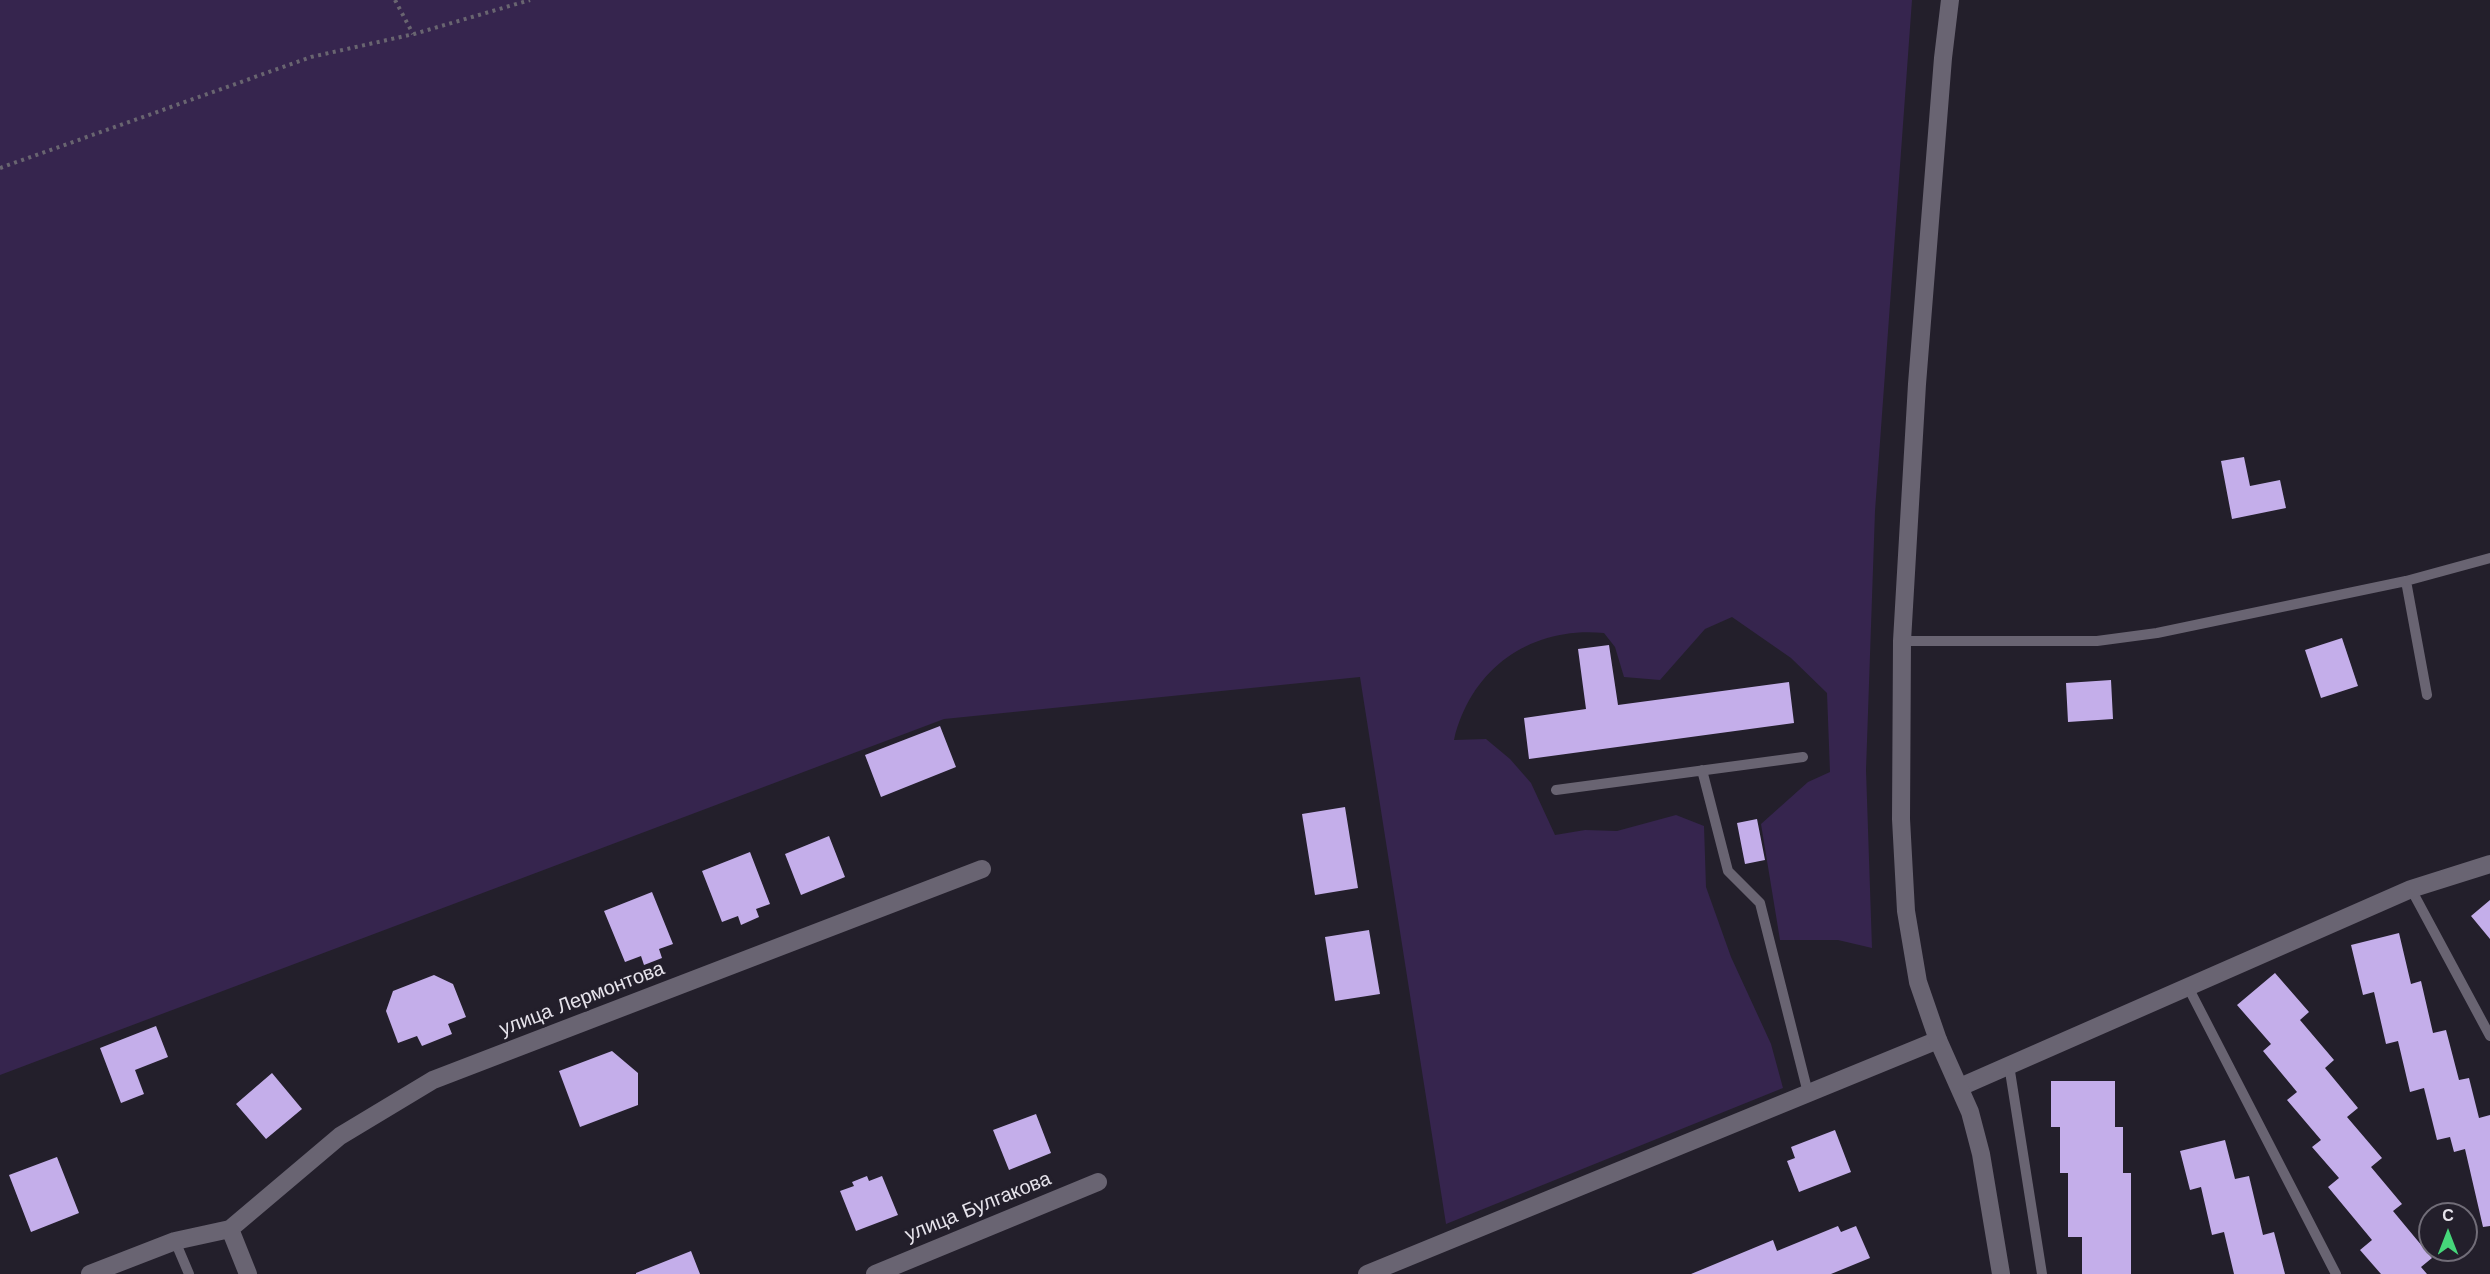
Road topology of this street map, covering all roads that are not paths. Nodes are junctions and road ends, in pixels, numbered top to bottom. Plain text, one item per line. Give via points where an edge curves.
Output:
1 (1950, 0) edge
2 (2490, 558) edge
3 (2406, 580) junction
4 (1902, 641) junction
5 (2427, 695) dead end
6 (1803, 757) dead end
7 (1702, 770) junction
8 (1556, 790) dead end
9 (2490, 864) edge
10 (982, 869) dead end
11 (2411, 889) junction
12 (2188, 987) junction
13 (2490, 1036) edge
14 (1938, 1040) junction
15 (2009, 1065) junction
16 (1960, 1087) junction
17 (1808, 1093) junction
18 (1098, 1182) dead end
19 (230, 1229) junction
20 (175, 1241) junction
21 (90, 1274) edge
22 (189, 1274) edge
23 (248, 1274) edge
24 (875, 1274) edge
25 (1367, 1274) edge
26 (2001, 1274) edge
27 (2042, 1274) edge
28 (2336, 1274) edge

1 - 4 street via 1917,384
2 - 3 lane
3 - 4 lane via 2157,633 2097,641
3 - 5 lane
4 - 14 street via 1901,819 1906,911 1918,982
6 - 7 lane
7 - 8 lane
7 - 17 lane via 1728,871 1760,903
9 - 11 street
10 - 19 street, улица Лермонтова via 433,1080 340,1136
11 - 12 street
11 - 13 lane
12 - 15 street
12 - 28 lane
14 - 16 street
14 - 17 street
15 - 16 street
15 - 27 lane
16 - 26 street via 1981,1154
17 - 25 street
18 - 24 street, улица Булгакова
19 - 20 street
19 - 23 street
20 - 21 street
20 - 22 lane

